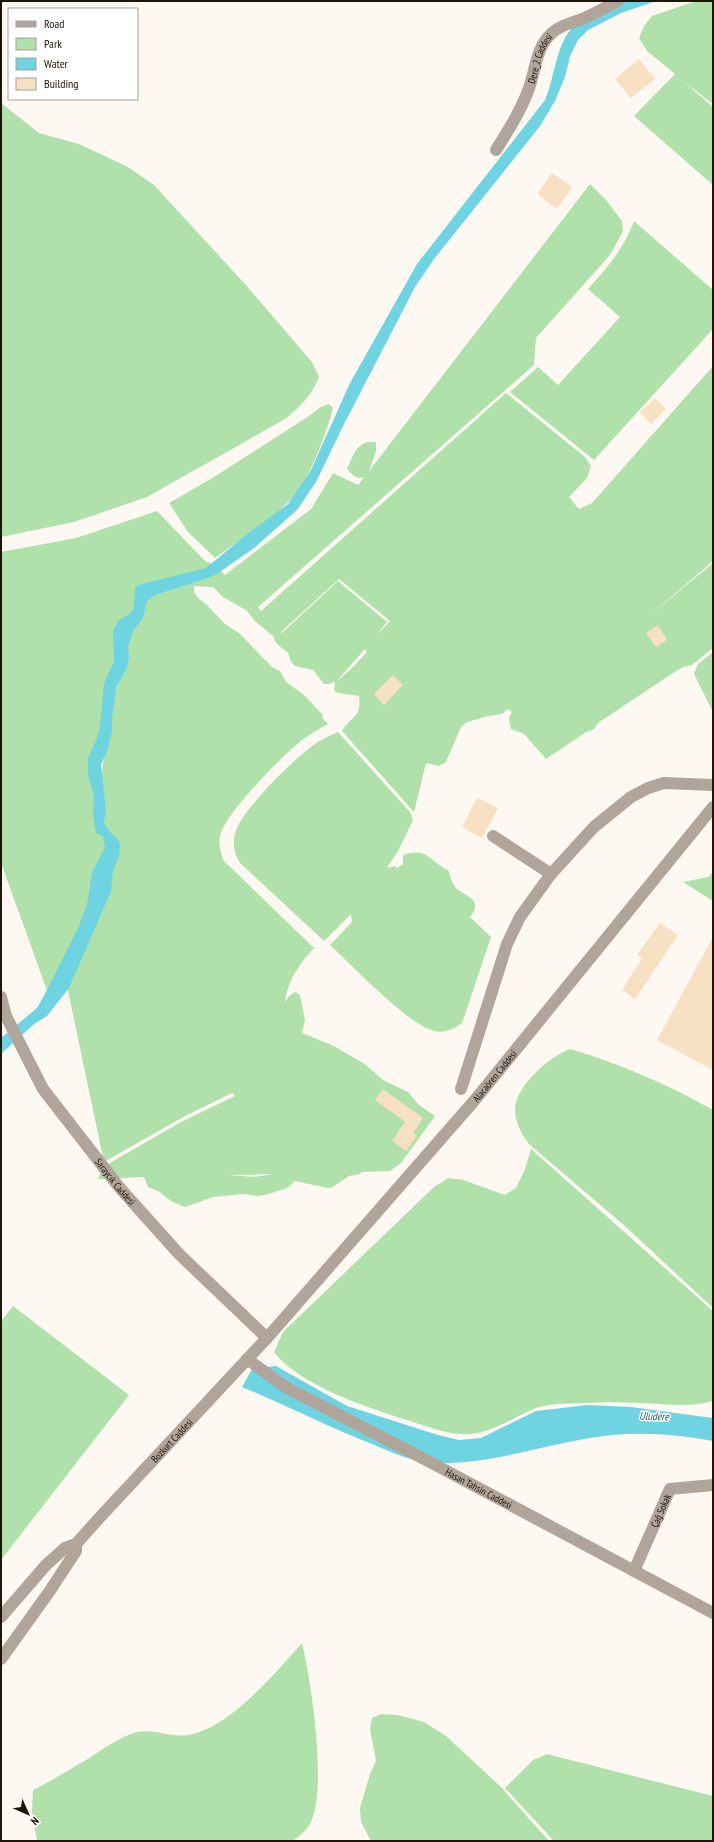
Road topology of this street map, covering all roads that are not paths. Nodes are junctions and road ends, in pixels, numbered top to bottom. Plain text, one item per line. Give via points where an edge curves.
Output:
1 (618, 1) edge
2 (496, 150) dead end
3 (713, 785) edge
4 (713, 807) edge
5 (493, 836) dead end
6 (551, 874) junction
7 (1, 997) edge
8 (461, 1089) dead end
9 (267, 1338) junction
10 (247, 1359) junction
11 (713, 1486) edge
12 (76, 1544) junction
13 (634, 1571) junction
14 (713, 1613) edge
15 (1, 1617) edge
16 (1, 1659) edge

1 - 2 street, Dere_2 Caddesi via 563,26 541,45 529,90 520,111
3 - 6 street via 664,783 631,797 594,827
4 - 9 street, Alacaören Caddesi via 504,1067
5 - 6 street
6 - 8 street via 520,917 507,944
7 - 9 street, Saraycık Caddesi via 6,1016 43,1089 119,1187 179,1254
9 - 10 street, Bozkurt Caddesi
10 - 12 street, Bozkurt Caddesi
10 - 13 street, Hasan Tahsin Caddesi via 287,1388
11 - 13 street, Çağ Sokak via 670,1489
12 - 15 street, Bozkurt Caddesi via 65,1548 46,1565
12 - 16 street, Bozkurt Caddesi via 76,1551
13 - 14 street, Hasan Tahsin Caddesi

